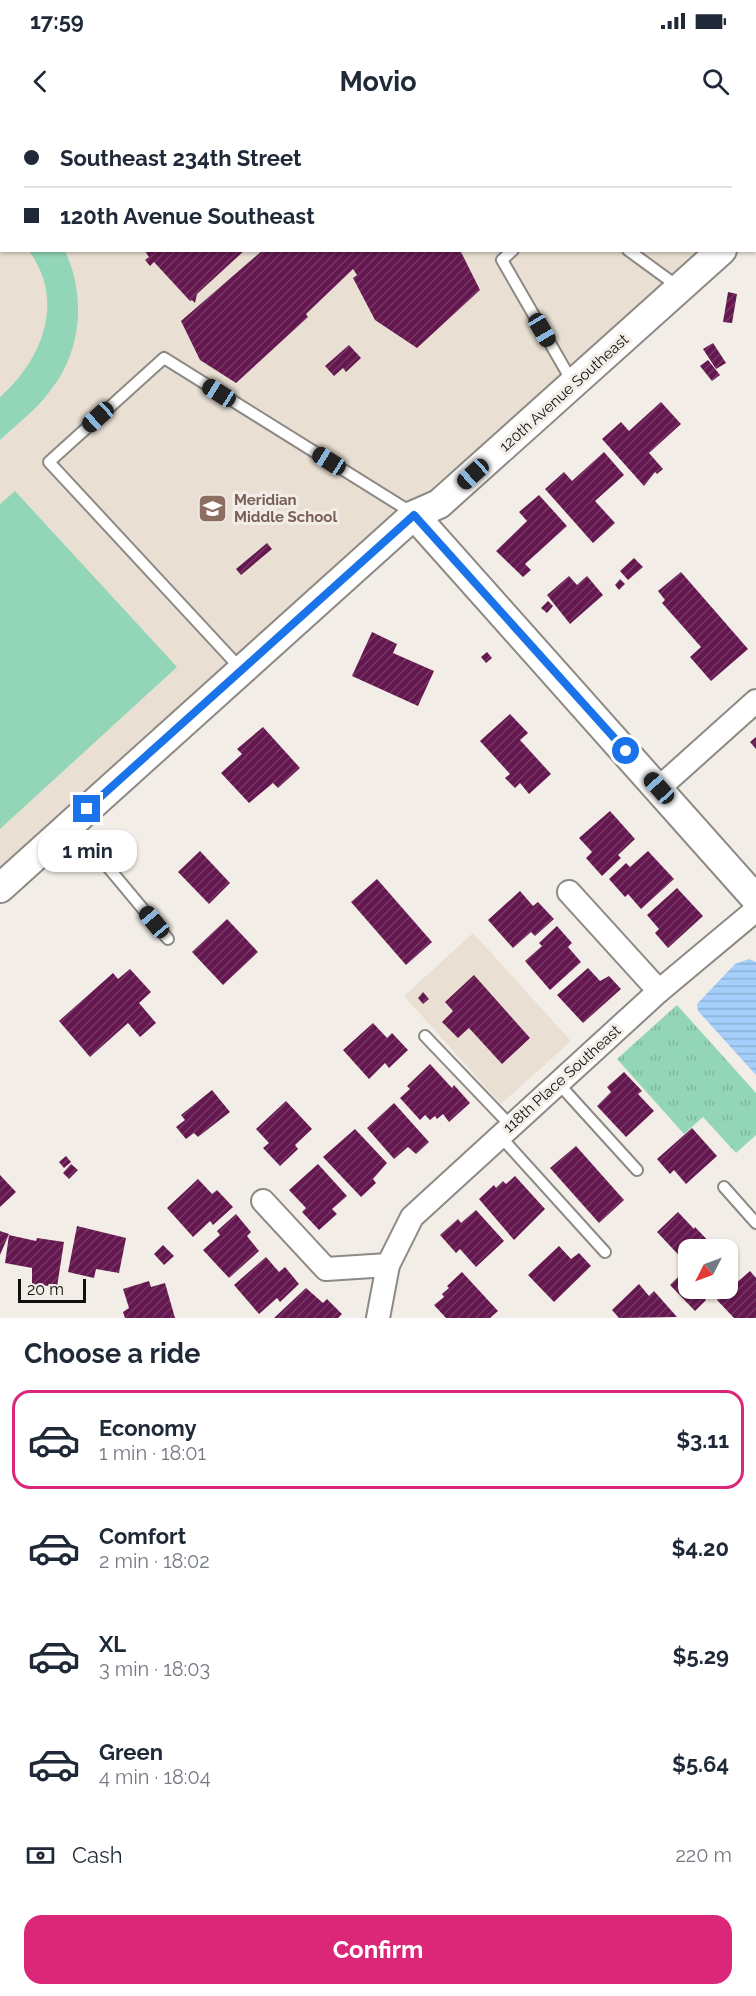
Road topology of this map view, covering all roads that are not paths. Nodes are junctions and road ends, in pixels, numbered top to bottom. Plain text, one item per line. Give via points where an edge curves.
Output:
1 (511, 252) edge
2 (631, 252) edge
3 (720, 252) edge
4 (681, 288) junction
5 (574, 384) junction
6 (414, 515) junction
7 (241, 669) junction
8 (756, 701) edge
9 (659, 788) junction
10 (71, 824) junction
11 (0, 888) edge
12 (569, 892) dead end
13 (756, 899) edge
14 (756, 910) edge
15 (168, 939) dead end
16 (659, 991) junction
17 (425, 1036) dead end
18 (558, 1083) junction
19 (506, 1131) junction
20 (637, 1170) dead end
21 (724, 1187) dead end
22 (263, 1201) dead end
23 (756, 1223) edge
24 (605, 1252) dead end
25 (388, 1264) junction
26 (378, 1318) edge

1 - 5 lane via 502,260
2 - 4 lane
3 - 4 street, 120th Avenue Southeast
4 - 5 street, 120th Avenue Southeast
5 - 6 street, 120th Avenue Southeast via 439,504
6 - 7 street, 120th Avenue Southeast
6 - 7 lane via 164,358 49,462
6 - 9 street
7 - 10 street, 120th Avenue Southeast
8 - 9 street
9 - 13 street
10 - 11 street, 120th Avenue Southeast
10 - 15 lane
12 - 16 street
14 - 16 street, 118th Place Southeast
16 - 18 street, 118th Place Southeast
17 - 19 lane
18 - 19 street, 118th Place Southeast
18 - 20 lane
19 - 24 lane
19 - 25 street, 118th Place Southeast via 412,1217
21 - 23 lane
22 - 25 street via 326,1269
25 - 26 street, 118th Place Southeast

